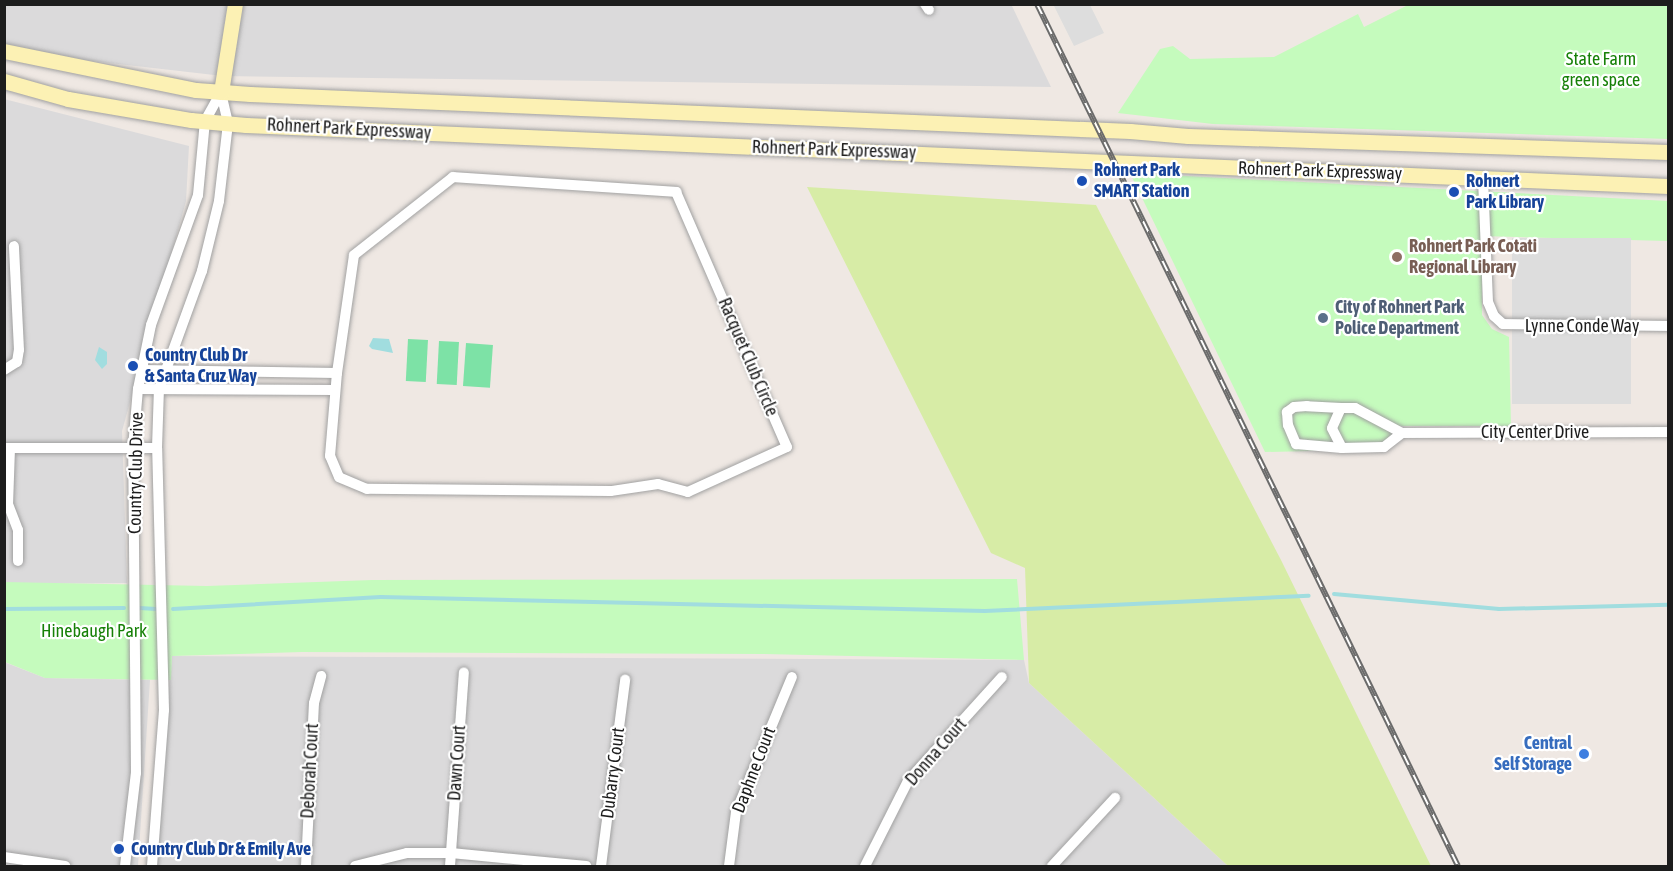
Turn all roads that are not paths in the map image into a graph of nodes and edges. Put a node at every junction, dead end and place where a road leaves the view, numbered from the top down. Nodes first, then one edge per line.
1 (235, 4) edge
2 (4, 51) edge
3 (4, 81) edge
4 (221, 92) junction
5 (205, 121) junction
6 (228, 123) junction
7 (1668, 152) edge
8 (1483, 178) junction
9 (1668, 186) edge
10 (14, 246) dead end
11 (1668, 327) edge
12 (4, 370) edge
13 (142, 370) junction
14 (164, 371) junction
15 (337, 373) junction
16 (138, 389) junction
17 (159, 389) junction
18 (335, 390) junction
19 (1341, 408) junction
20 (1668, 432) edge
21 (1401, 433) junction
22 (7, 448) edge
23 (133, 448) junction
24 (157, 448) junction
25 (1342, 448) junction
26 (18, 561) dead end
27 (464, 673) dead end
28 (321, 676) dead end
29 (792, 677) dead end
30 (1002, 677) dead end
31 (625, 680) dead end
32 (1115, 798) dead end
33 (451, 853) junction
34 (4, 857) edge
35 (65, 867) edge
36 (125, 867) edge
37 (152, 867) edge
38 (306, 867) edge
39 (355, 867) edge
40 (450, 867) edge
41 (586, 867) edge
42 (601, 867) edge
43 (729, 867) edge
44 (865, 867) edge
45 (1052, 867) edge

1 - 4 main road, Country Club Drive
2 - 4 main road, Rohnert Park Expressway
3 - 5 main road, Rohnert Park Expressway
4 - 5 street, Country Club Drive
4 - 6 street, Country Club Drive
4 - 7 main road, Rohnert Park Expressway
5 - 6 main road, Rohnert Park Expressway
5 - 13 street, Country Club Drive
6 - 8 main road, Rohnert Park Expressway
6 - 14 street, Country Club Drive
8 - 9 main road, Rohnert Park Expressway
8 - 11 street, Lynne Conde Way
10 - 12 street
13 - 14 street
13 - 16 street, Country Club Drive
14 - 15 street
14 - 17 street, Country Club Drive
15 - 18 street, Racquet Club Circle
15 - 18 street, Racquet Club Circle
16 - 17 street
16 - 23 street, Country Club Drive
17 - 18 street
17 - 24 street, Country Club Drive
19 - 21 street, City Center Drive
19 - 25 street
19 - 25 street, City Center Drive
20 - 21 street, City Center Drive
21 - 25 street, City Center Drive
22 - 23 street
22 - 26 street
23 - 24 street
23 - 36 street, Country Club Drive
24 - 37 street, Country Club Drive
27 - 33 street, Dawn Court
28 - 38 street, Deborah Court
29 - 43 street, Daphne Court
30 - 44 street, Donna Court
31 - 42 street, Dubarry Court
32 - 45 street
33 - 39 street
33 - 40 street, Dawn Court
33 - 41 street
34 - 35 street

